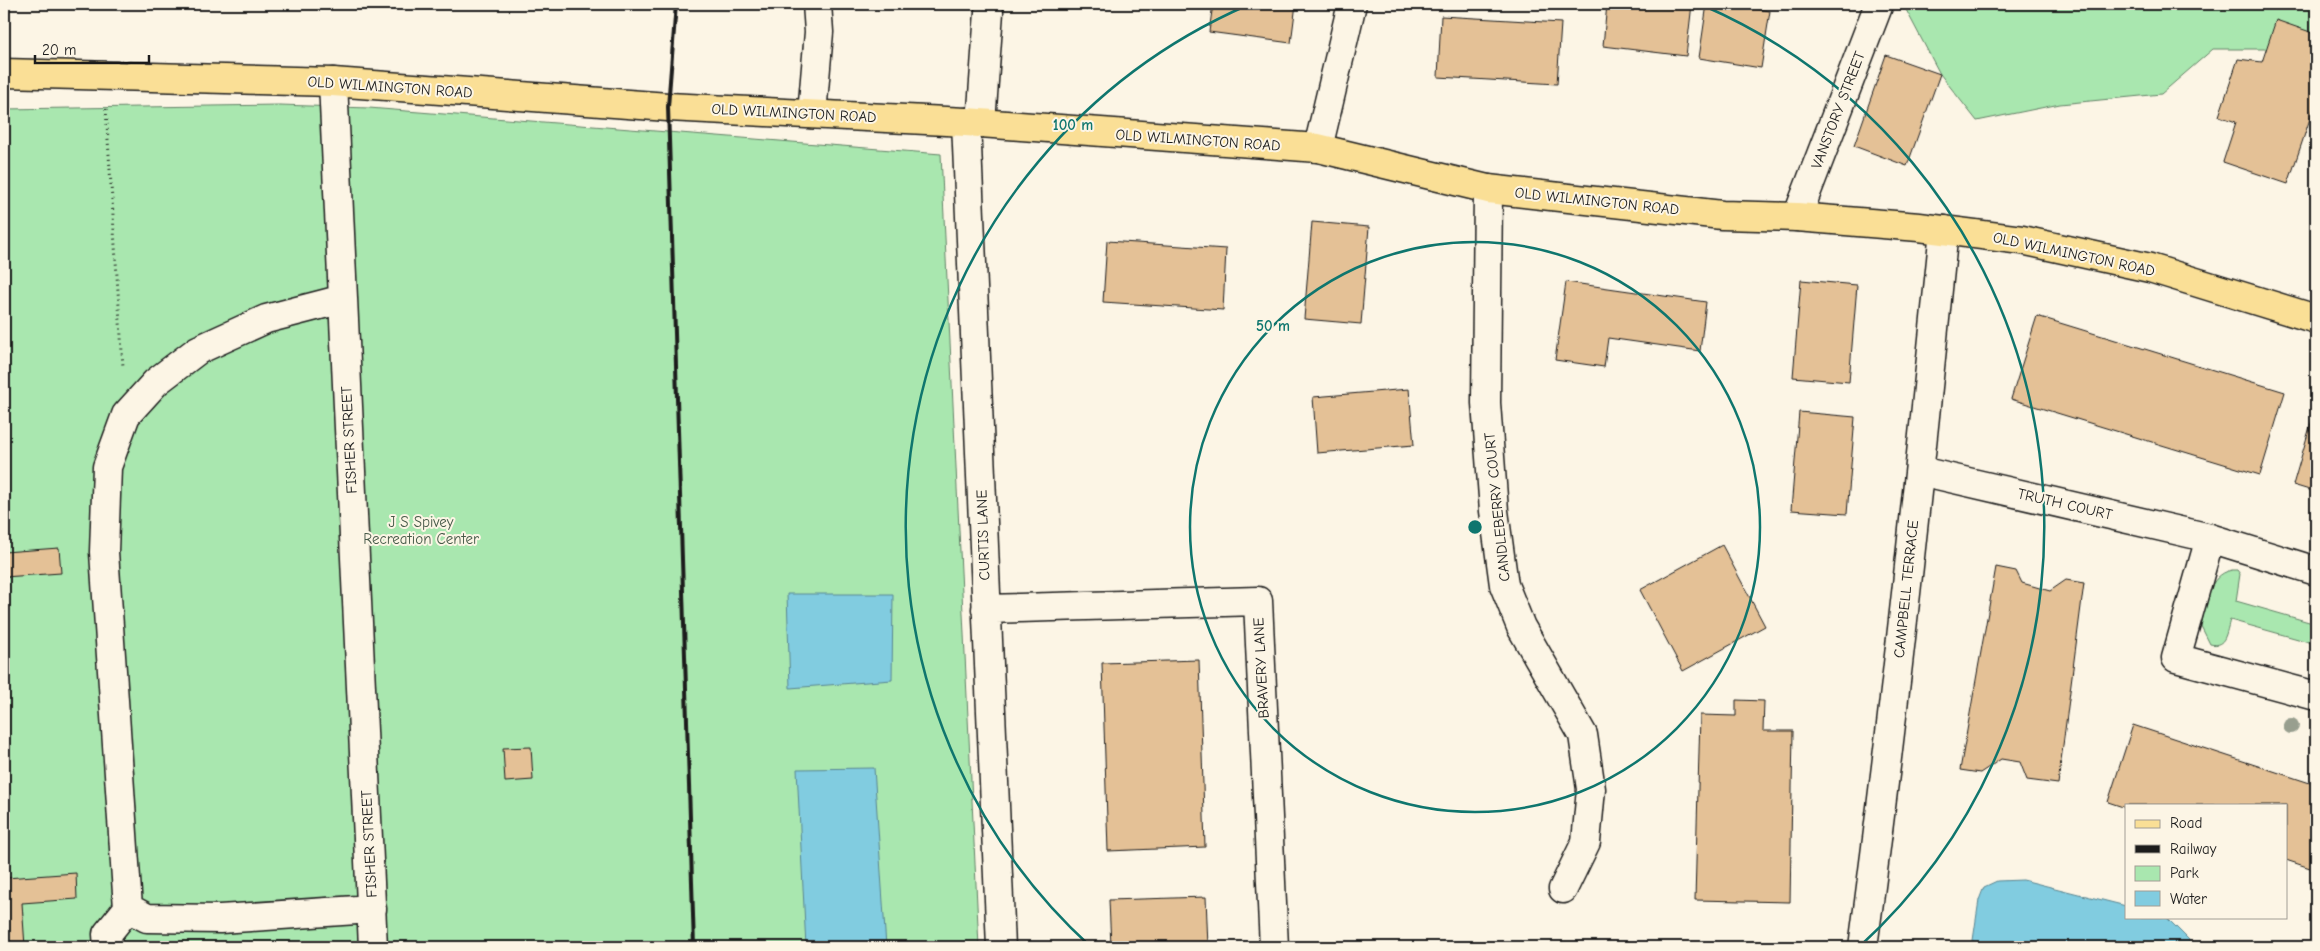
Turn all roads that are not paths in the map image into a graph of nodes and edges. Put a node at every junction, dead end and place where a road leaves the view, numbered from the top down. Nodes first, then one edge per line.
1 (817, 4) edge
2 (1352, 4) edge
3 (1879, 4) edge
4 (989, 12) dead end
5 (4, 73) edge
6 (333, 82) junction
7 (812, 114) junction
8 (973, 122) junction
9 (1318, 148) junction
10 (1488, 189) junction
11 (1797, 217) junction
12 (1944, 230) junction
13 (343, 299) junction
14 (2316, 319) edge
15 (1920, 471) junction
16 (2210, 538) junction
17 (2316, 571) edge
18 (986, 609) junction
19 (2316, 696) edge
20 (1563, 889) dead end
21 (128, 908) junction
22 (372, 909) junction
23 (108, 947) edge
24 (373, 947) edge
25 (1001, 947) edge
26 (1274, 947) edge
27 (1863, 947) edge

1 - 7 street
2 - 9 street
3 - 11 street, VANSTORY STREET
4 - 8 street, CURTIS LANE
5 - 6 main road, OLD WILMINGTON ROAD
6 - 7 main road, OLD WILMINGTON ROAD
6 - 13 street, FISHER STREET
7 - 8 main road, OLD WILMINGTON ROAD
8 - 9 main road, OLD WILMINGTON ROAD
8 - 18 street, CURTIS LANE
9 - 10 main road, OLD WILMINGTON ROAD
10 - 11 main road, OLD WILMINGTON ROAD
10 - 20 street, CANDLEBERRY COURT
11 - 12 main road, OLD WILMINGTON ROAD
12 - 14 main road, OLD WILMINGTON ROAD
12 - 15 street, CAMPBELL TERRACE
13 - 21 street
13 - 22 street, FISHER STREET
15 - 16 street, TRUTH COURT
15 - 27 street, CAMPBELL TERRACE
16 - 17 street, TRUTH COURT
16 - 19 street
18 - 25 street, CURTIS LANE
18 - 26 street, BRAVERY LANE
21 - 22 street
21 - 23 street
22 - 24 street, FISHER STREET

